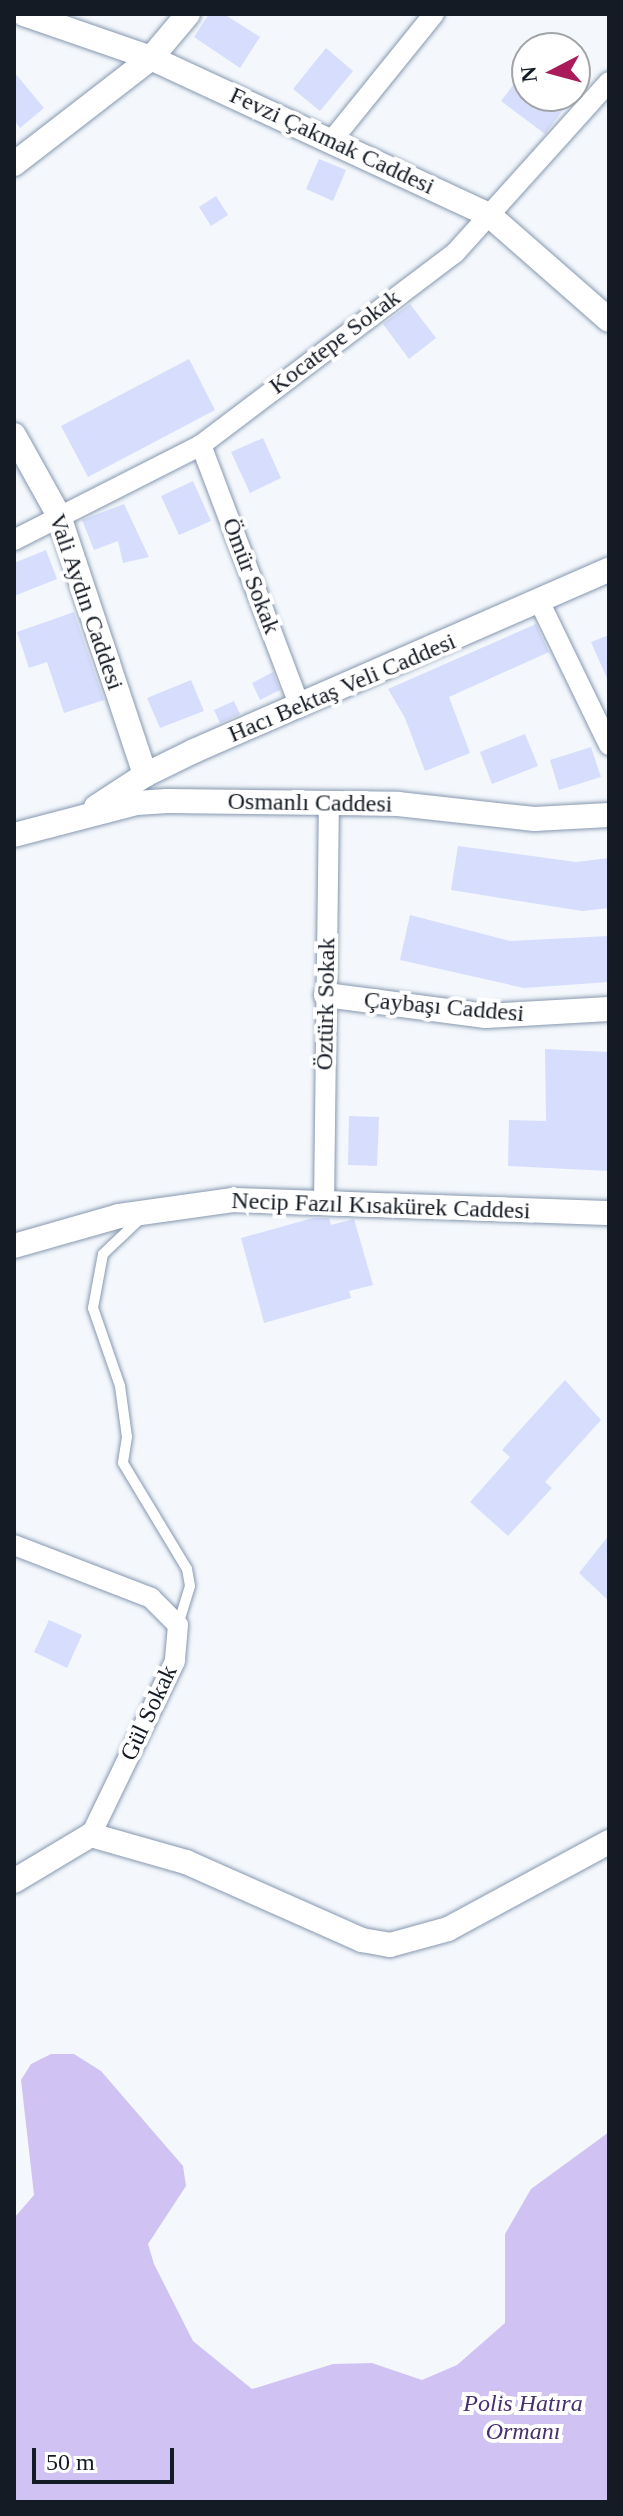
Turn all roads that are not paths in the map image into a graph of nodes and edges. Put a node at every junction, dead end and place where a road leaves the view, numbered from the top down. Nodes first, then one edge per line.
1 (24, 14) edge
2 (188, 14) edge
3 (434, 14) edge
4 (151, 58) junction
5 (609, 82) edge
6 (333, 139) junction
7 (14, 164) edge
8 (489, 215) junction
9 (609, 320) edge
10 (14, 435) edge
11 (201, 445) junction
12 (59, 516) junction
13 (14, 540) edge
14 (609, 570) edge
15 (540, 603) junction
16 (300, 707) junction
17 (609, 745) edge
18 (145, 775) junction
19 (329, 804) junction
20 (609, 815) edge
21 (81, 817) junction
22 (14, 835) edge
23 (326, 995) junction
24 (609, 1009) edge
25 (324, 1205) junction
26 (148, 1212) junction
27 (609, 1213) edge
28 (14, 1246) edge
29 (14, 1545) edge
30 (178, 1625) junction
31 (91, 1835) junction
32 (609, 1842) edge
33 (14, 1881) edge

1 - 4 street, Fevzi Çakmak Caddesi
2 - 4 street
3 - 6 street
4 - 6 street, Fevzi Çakmak Caddesi
4 - 7 street
5 - 8 street, Kocatepe Sokak
6 - 8 street, Fevzi Çakmak Caddesi
8 - 9 street, Fevzi Çakmak Caddesi
8 - 11 street, Kocatepe Sokak
10 - 12 street, Vali Aydın Caddesi
11 - 12 street, Kocatepe Sokak
11 - 16 street, Ömür Sokak
12 - 13 street, Kocatepe Sokak
12 - 18 street, Vali Aydın Caddesi
14 - 15 street, Hacı Bektaş Veli Caddesi
15 - 16 street, Hacı Bektaş Veli Caddesi
15 - 17 street
16 - 18 street, Hacı Bektaş Veli Caddesi
18 - 21 street, Hacı Bektaş Veli Caddesi
19 - 20 street, Osmanlı Caddesi
19 - 21 street, Osmanlı Caddesi
19 - 23 street, Öztürk Sokak
21 - 22 street, Osmanlı Caddesi
23 - 24 street, Çaybaşı Caddesi
23 - 25 street, Öztürk Sokak
25 - 26 street, Necip Fazıl Kısakürek Caddesi
25 - 27 street, Necip Fazıl Kısakürek Caddesi
26 - 28 street, Necip Fazıl Kısakürek Caddesi
26 - 30 lane
29 - 30 street
30 - 31 street, Gül Sokak
31 - 32 street
31 - 33 street

